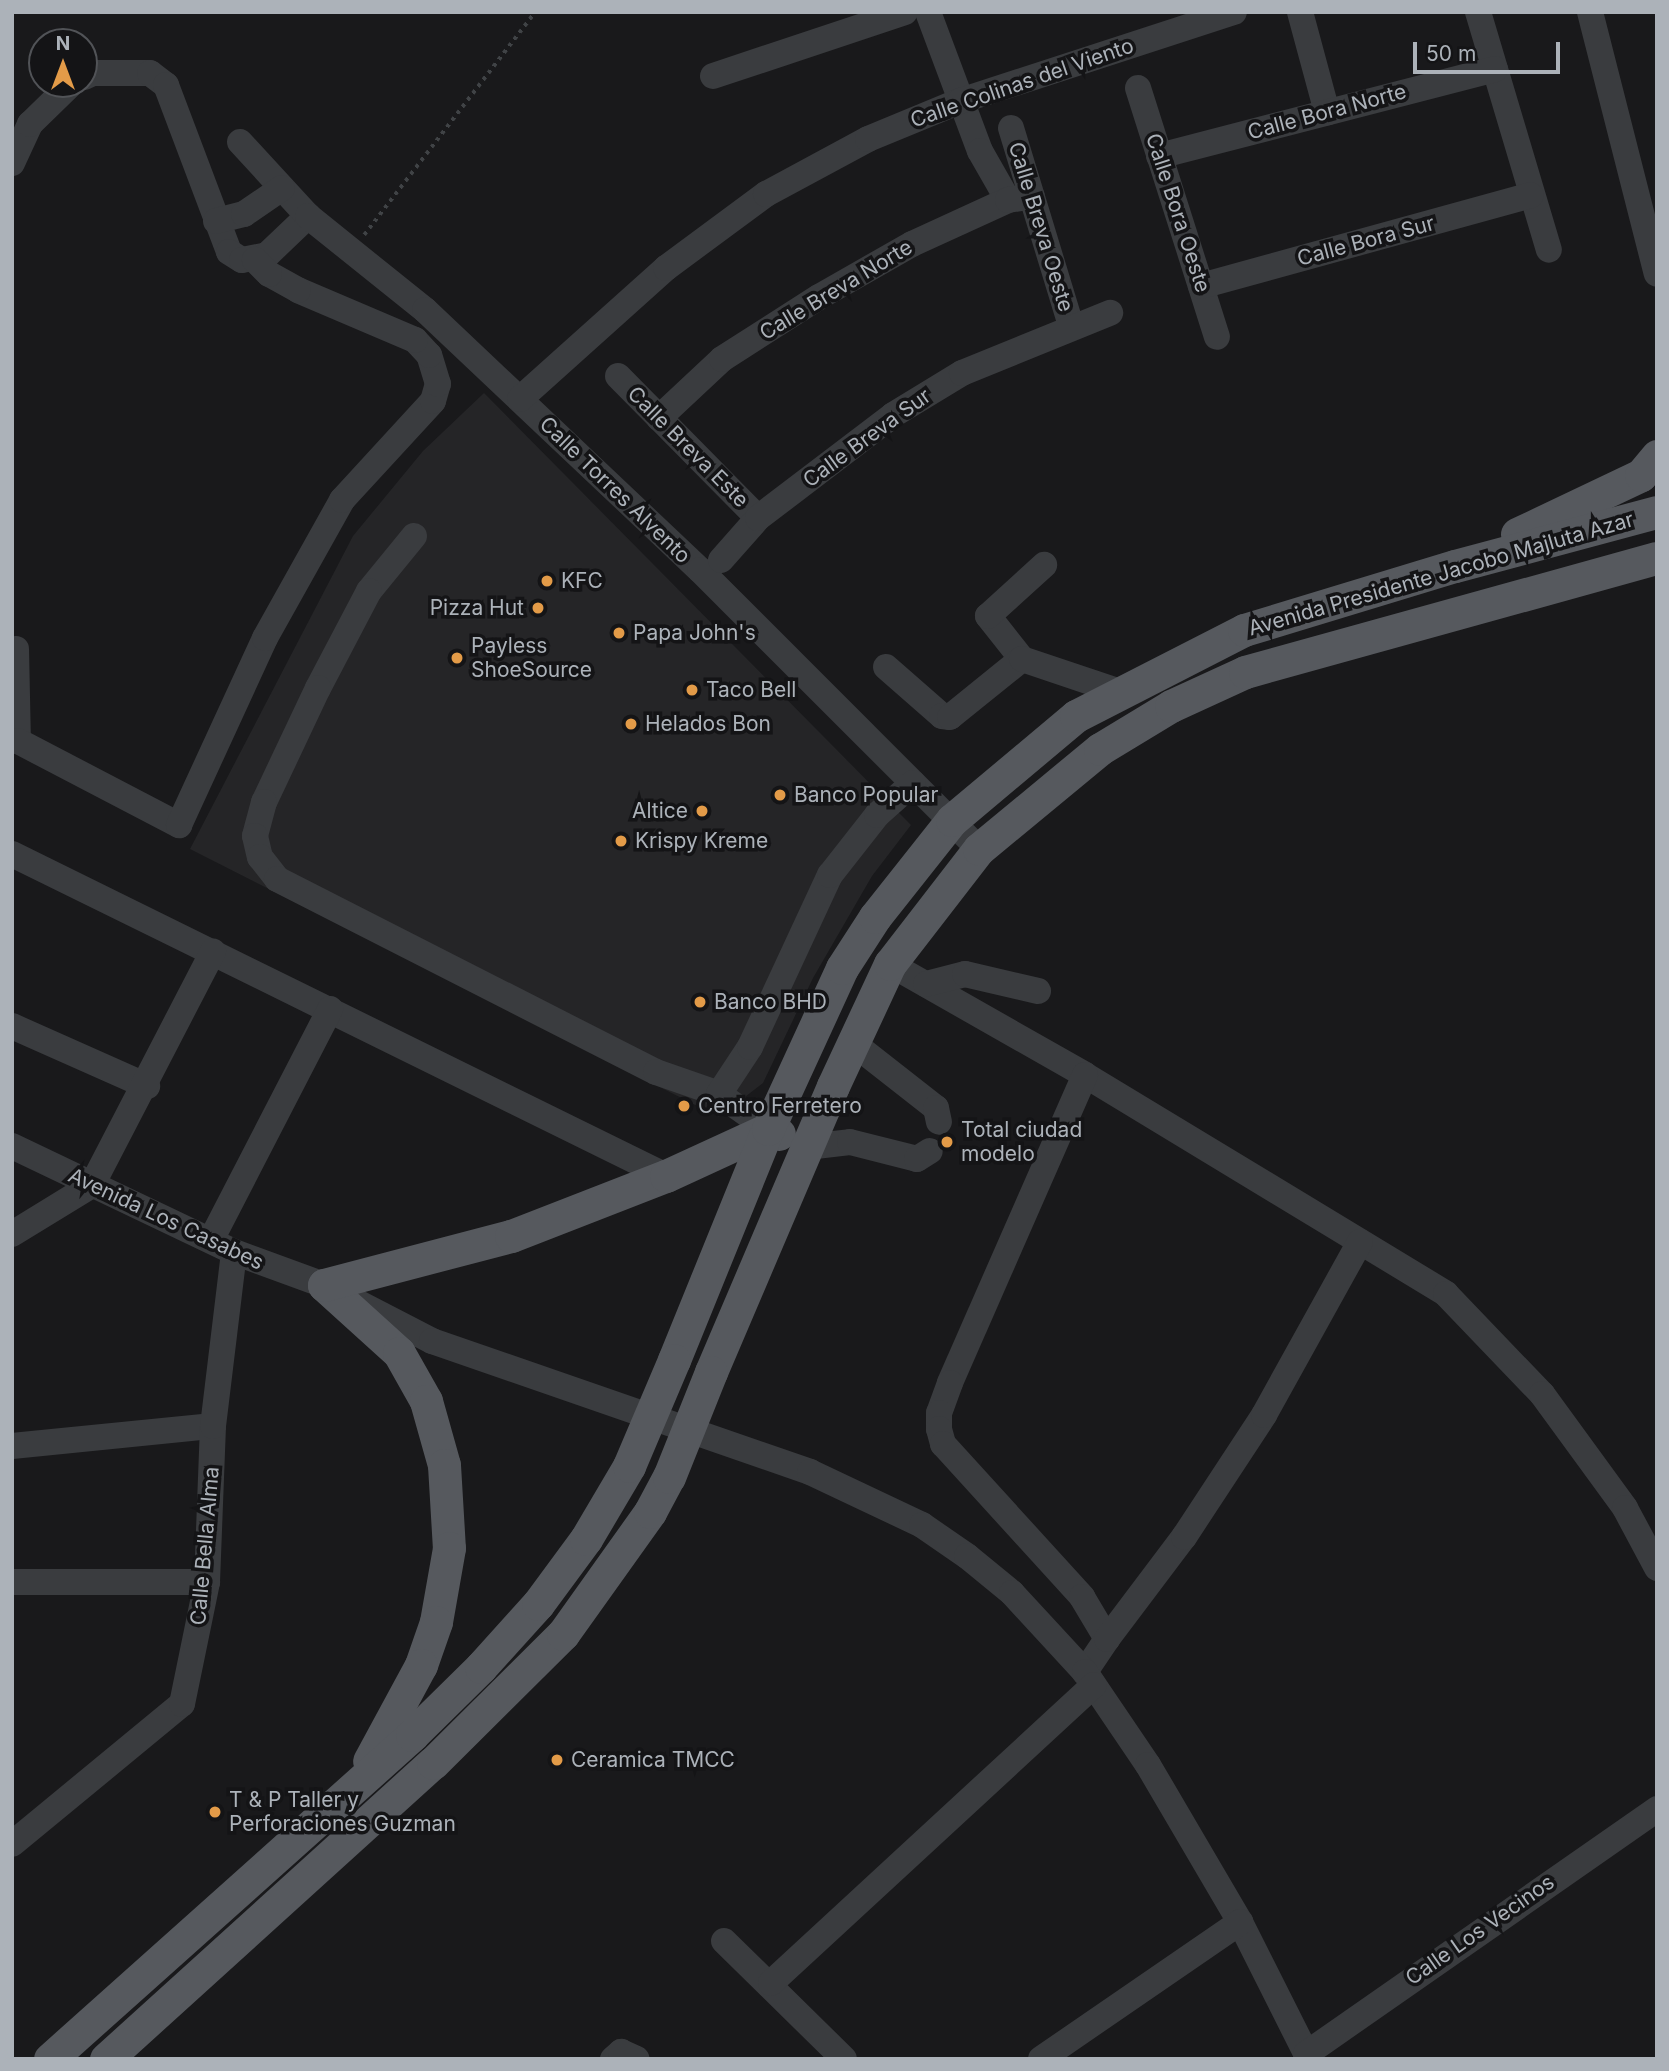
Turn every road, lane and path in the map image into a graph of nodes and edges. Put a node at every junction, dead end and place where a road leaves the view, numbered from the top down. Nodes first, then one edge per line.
1 (535, 12) edge
2 (905, 12) edge
3 (928, 12) edge
4 (1234, 12) edge
5 (1300, 12) edge
6 (1478, 12) edge
7 (1590, 12) edge
8 (1494, 69) junction
9 (98, 74) edge
10 (713, 76) dead end
11 (1138, 88) dead end
12 (57, 98) edge
13 (960, 101) junction
14 (1327, 113) junction
15 (1011, 128) dead end
16 (240, 142) dead end
17 (1159, 156) junction
18 (12, 163) edge
19 (282, 188) junction
20 (1531, 195) junction
21 (1020, 198) junction
22 (308, 216) junction
23 (216, 221) junction
24 (352, 250) junction
25 (1549, 250) dead end
26 (255, 260) junction
27 (1657, 274) edge
28 (1201, 286) junction
29 (1110, 313) dead end
30 (1071, 326) junction
31 (1217, 337) dead end
32 (618, 376) dead end
33 (520, 400) junction
34 (659, 418) junction
35 (1657, 456) edge
36 (1657, 512) edge
37 (758, 519) junction
38 (414, 536) dead end
39 (1657, 558) edge
40 (721, 560) dead end
41 (1044, 565) dead end
42 (1455, 566) junction
43 (22, 649) edge
44 (1022, 659) junction
45 (886, 667) dead end
46 (1117, 691) junction
47 (913, 783) junction
48 (952, 820) junction
49 (979, 849) junction
50 (12, 854) edge
51 (213, 952) junction
52 (890, 964) junction
53 (926, 984) junction
54 (1038, 990) dead end
55 (330, 1009) junction
56 (12, 1026) edge
57 (853, 1043) junction
58 (1085, 1075) junction
59 (147, 1086) junction
60 (719, 1094) junction
61 (939, 1122) dead end
62 (768, 1129) junction
63 (12, 1146) edge
64 (807, 1147) junction
65 (930, 1151) dead end
66 (666, 1176) junction
67 (92, 1185) junction
68 (12, 1234) edge
69 (1360, 1242) junction
70 (222, 1246) junction
71 (324, 1285) junction
72 (214, 1426) junction
73 (12, 1446) edge
74 (1657, 1568) edge
75 (206, 1581) junction
76 (12, 1582) edge
77 (1107, 1639) junction
78 (1090, 1679) junction
79 (356, 1784) junction
80 (1657, 1809) edge
81 (12, 1844) edge
82 (1240, 1923) junction
83 (723, 1941) dead end
84 (771, 1983) junction
85 (1308, 2056) edge
86 (50, 2059) edge
87 (106, 2059) edge
88 (613, 2059) edge
89 (637, 2059) edge
90 (844, 2059) edge
91 (1041, 2059) edge

1 - 24 path
2 - 10 street
3 - 13 street
4 - 13 street, Calle Colinas del Viento
5 - 14 street
6 - 8 street
7 - 27 street
8 - 14 street, Calle Bora Norte
8 - 20 street
9 - 23 street
11 - 17 street, Calle Bora Oeste
12 - 18 street
13 - 21 street
13 - 33 street, Calle Colinas del Viento
14 - 17 street, Calle Bora Norte
15 - 21 street, Calle Breva Oeste
16 - 19 street, Calle Torres Alvento
17 - 28 street, Calle Bora Oeste
19 - 22 street, Calle Torres Alvento
19 - 23 street
20 - 25 street
20 - 28 street, Calle Bora Sur
21 - 30 street, Calle Breva Oeste
21 - 34 street, Calle Breva Norte
22 - 24 street, Calle Torres Alvento
22 - 26 street
23 - 26 street
24 - 33 street, Calle Torres Alvento
26 - 43 street
28 - 31 street, Calle Bora Oeste
29 - 30 street, Calle Breva Sur
30 - 37 street, Calle Breva Sur
32 - 34 street, Calle Breva Este
33 - 47 street, Calle Torres Alvento
34 - 37 street, Calle Breva Este
35 - 42 main road
36 - 42 main road, Avenida Presidente Jacobo Majluta Azar
37 - 40 street, Calle Breva Sur
38 - 60 street
39 - 49 main road, Avenida Presidente Jacobo Majluta Azar
41 - 44 street
42 - 46 main road, Avenida Presidente Jacobo Majluta Azar
44 - 45 street
44 - 46 street
46 - 48 main road, Avenida Presidente Jacobo Majluta Azar
47 - 48 street, Calle Torres Alvento
47 - 60 street
48 - 49 street, Calle Torres Alvento
48 - 62 main road, Avenida Presidente Jacobo Majluta Azar
49 - 52 main road, Avenida Presidente Jacobo Majluta Azar
50 - 51 street
51 - 55 street
51 - 59 street
52 - 53 street
52 - 57 main road, Avenida Presidente Jacobo Majluta Azar
53 - 54 street
53 - 58 street
55 - 66 street
55 - 70 street
56 - 59 street
57 - 61 street
57 - 64 main road, Avenida Presidente Jacobo Majluta Azar
58 - 69 street
58 - 77 street
59 - 67 street
60 - 62 street
62 - 64 main road
62 - 66 main road
62 - 79 main road, Avenida Presidente Jacobo Majluta Azar, bridge
63 - 67 street, Avenida Los Casabes
64 - 65 street
64 - 87 main road, Avenida Presidente Jacobo Majluta Azar, bridge
66 - 71 main road
67 - 68 street
67 - 70 street, Avenida Los Casabes
69 - 74 street
69 - 77 street
70 - 71 street, Avenida Los Casabes
70 - 72 street, Calle Bella Alma
71 - 78 street, Avenida Los Casabes
71 - 79 main road
72 - 73 street
72 - 75 street, Calle Bella Alma
75 - 76 street
75 - 81 street, Calle Bella Alma
77 - 78 street
78 - 82 street, Avenida Los Casabes
78 - 84 street
79 - 86 main road, Avenida Presidente Jacobo Majluta Azar
80 - 85 street, Calle Los Vecinos
82 - 85 street, Avenida Los Casabes
82 - 91 street
83 - 84 street
84 - 90 street
88 - 89 street

